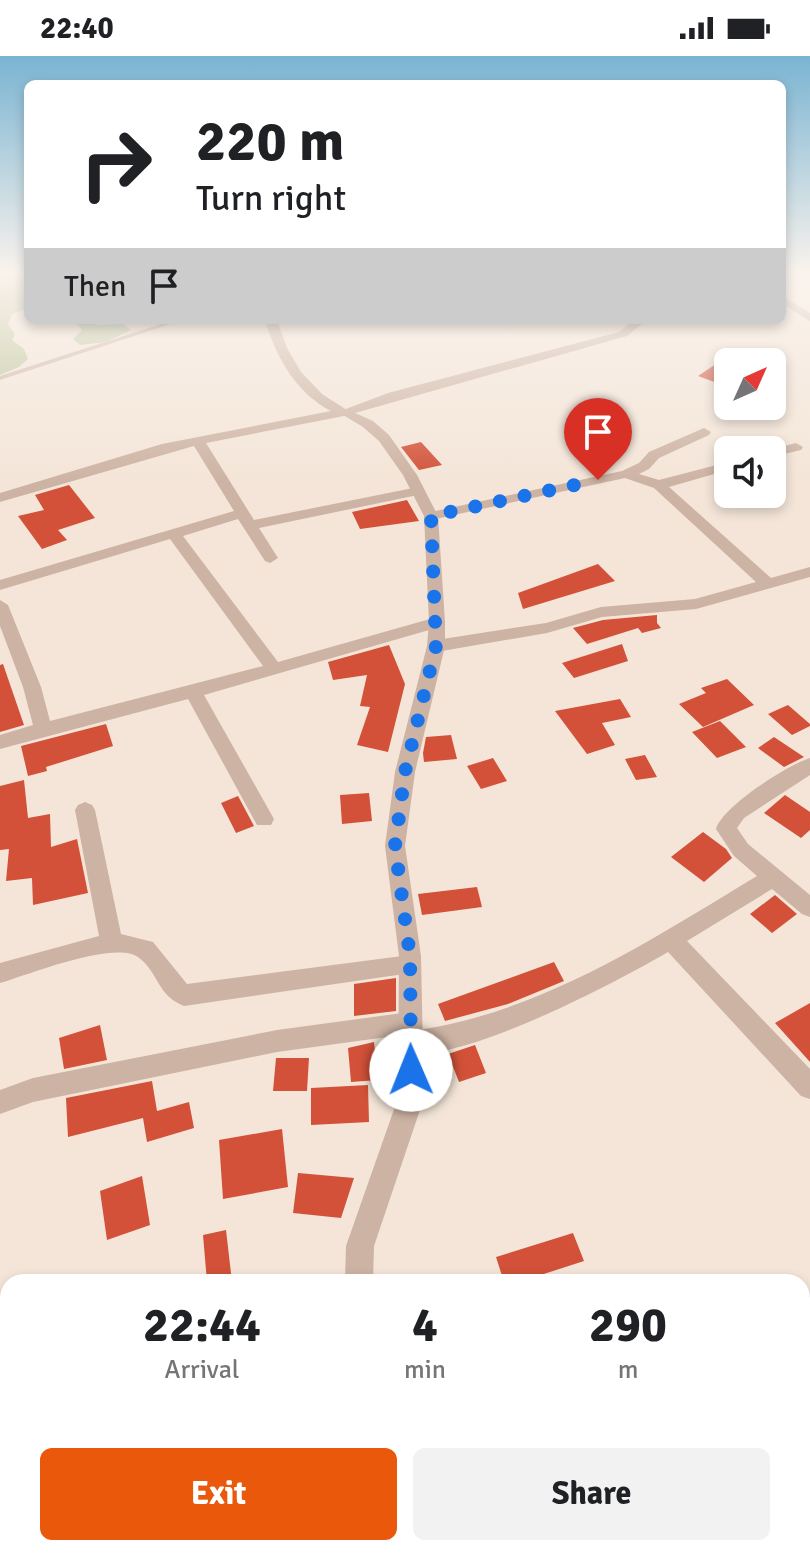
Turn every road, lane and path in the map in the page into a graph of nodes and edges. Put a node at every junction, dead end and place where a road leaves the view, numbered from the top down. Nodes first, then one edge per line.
1 (112, 342) edge
2 (277, 342) edge
3 (595, 342) edge
4 (0, 378) edge
5 (344, 412) junction
6 (704, 432) dead end
7 (197, 440) junction
8 (796, 447) dead end
9 (786, 450) edge
10 (714, 470) edge
11 (626, 474) junction
12 (659, 485) junction
13 (418, 491) junction
14 (0, 498) edge
15 (431, 516) junction
16 (246, 519) junction
17 (174, 534) junction
18 (270, 558) dead end
19 (810, 572) edge
20 (768, 584) junction
21 (0, 585) edge
22 (0, 605) edge
23 (437, 622) junction
24 (436, 646) junction
25 (274, 669) junction
26 (193, 692) junction
27 (43, 729) junction
28 (0, 742) edge
29 (810, 765) edge
30 (85, 810) dead end
31 (264, 819) dead end
32 (774, 877) junction
33 (810, 908) edge
34 (671, 939) junction
35 (112, 943) junction
36 (410, 965) junction
37 (0, 973) edge
38 (410, 1033) junction
39 (810, 1087) edge
40 (0, 1102) edge
41 (359, 1274) edge

1 - 4 lane
2 - 5 street
3 - 5 street
5 - 7 street
5 - 13 street
6 - 11 street
7 - 14 street
7 - 16 street
8 - 9 street
10 - 12 street
11 - 12 street
11 - 15 street
12 - 20 street
13 - 15 street
13 - 16 street
15 - 23 street
16 - 17 street
16 - 18 street
17 - 21 street
17 - 25 street
19 - 20 street
20 - 24 street
22 - 27 street
23 - 24 street
23 - 25 street
24 - 36 street
25 - 26 street
26 - 27 street
26 - 31 street
27 - 28 street
29 - 32 street
30 - 35 street
32 - 33 street
32 - 34 street
34 - 38 street
34 - 39 street
35 - 36 street
35 - 37 street
36 - 38 street
38 - 40 street
38 - 41 street

